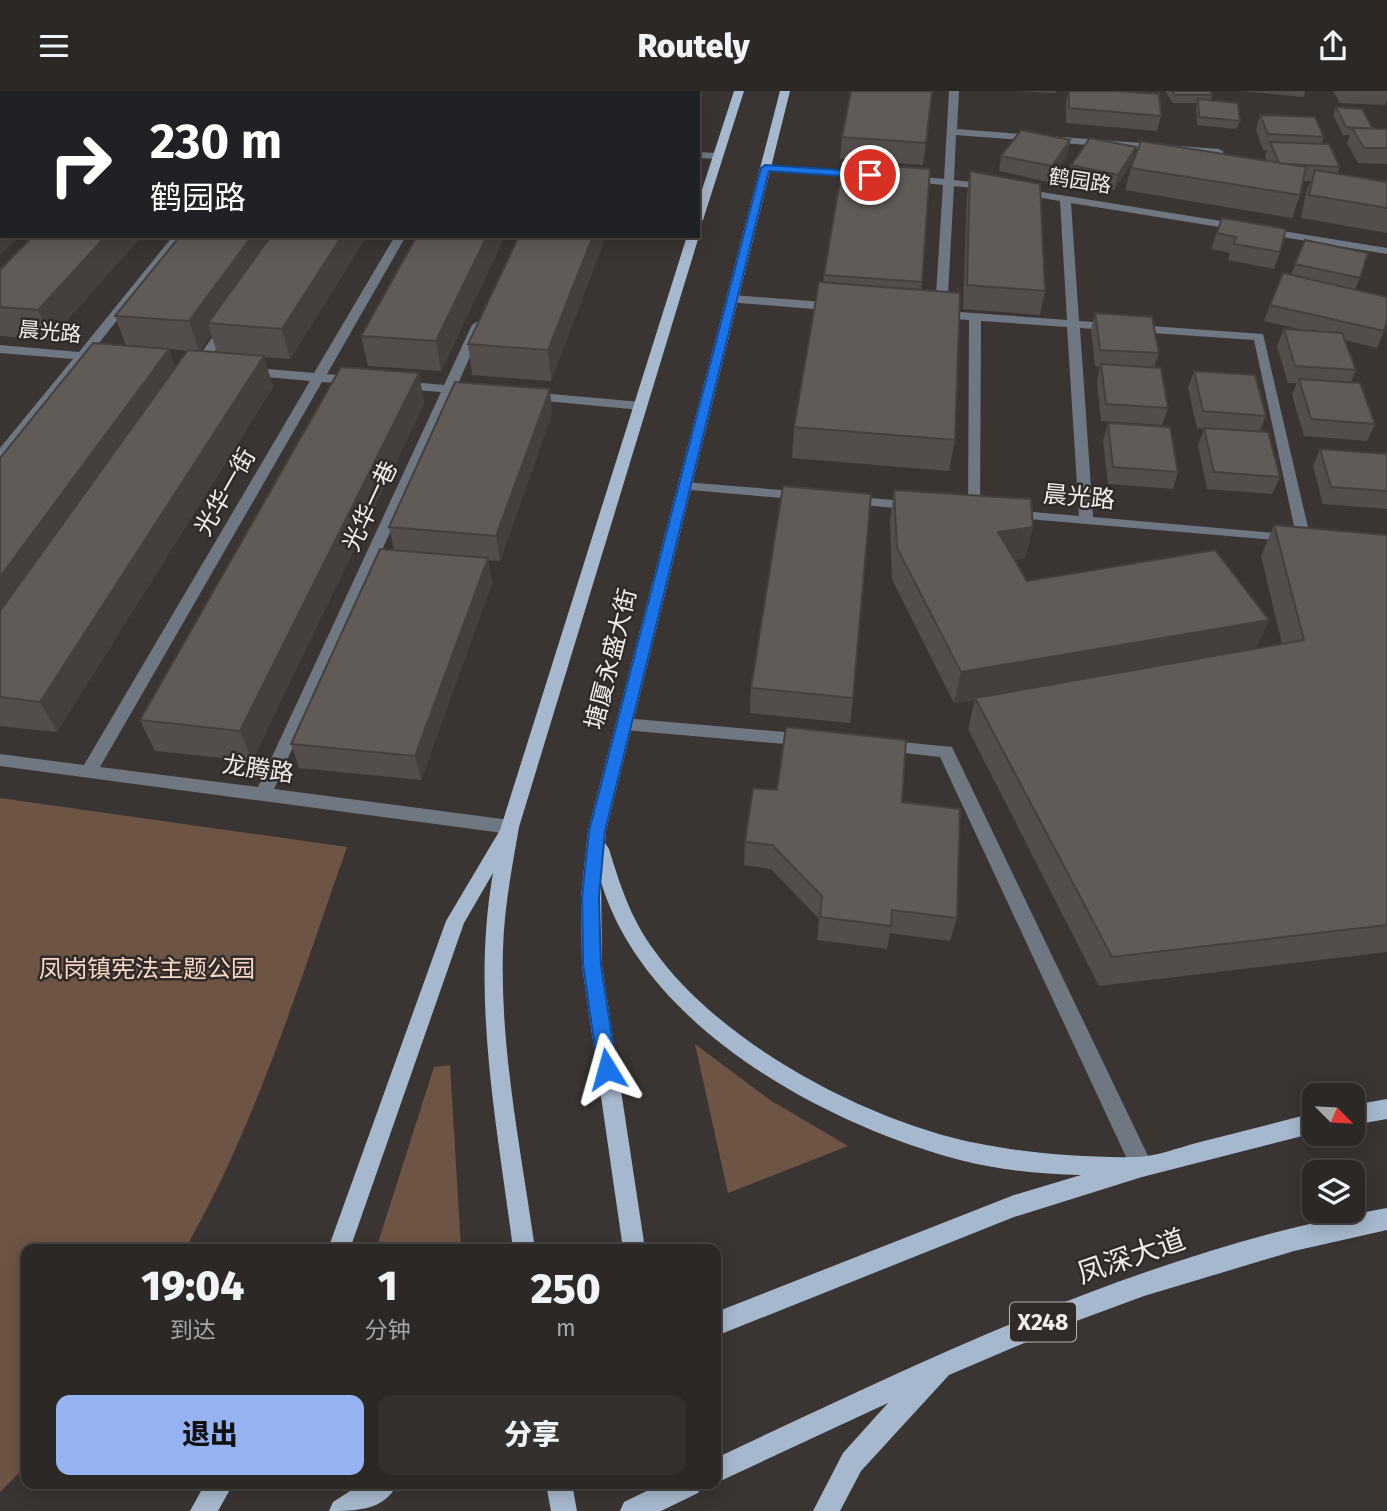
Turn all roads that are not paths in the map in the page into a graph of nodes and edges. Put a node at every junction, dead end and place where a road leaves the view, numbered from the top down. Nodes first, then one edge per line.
1 (739, 91) edge
2 (785, 91) edge
3 (954, 91) edge
4 (952, 132) junction
5 (1219, 152) edge
6 (700, 155) edge
7 (718, 156) junction
8 (765, 168) junction
9 (870, 175) edge
10 (896, 177) edge
11 (948, 181) junction
12 (1066, 198) junction
13 (700, 214) edge
14 (176, 238) edge
15 (400, 238) edge
16 (692, 238) edge
17 (1387, 251) edge
18 (732, 299) junction
19 (486, 307) edge
20 (846, 307) edge
21 (236, 312) edge
22 (975, 317) junction
23 (1073, 324) junction
24 (0, 349) edge
25 (82, 356) junction
26 (120, 359) edge
27 (196, 369) edge
28 (238, 370) edge
29 (318, 377) junction
30 (449, 389) junction
31 (489, 393) edge
32 (516, 395) edge
33 (641, 406) junction
34 (0, 457) edge
35 (684, 486) junction
36 (932, 507) edge
37 (1086, 520) junction
38 (624, 724) junction
39 (826, 741) edge
40 (866, 745) edge
41 (0, 760) edge
42 (88, 772) junction
43 (263, 795) junction
44 (510, 827) junction
45 (597, 831) junction
46 (1387, 1109) edge
47 (1365, 1113) edge
48 (1302, 1126) edge
49 (1142, 1167) junction
50 (1387, 1219) edge
51 (342, 1244) edge
52 (523, 1244) edge
53 (633, 1244) edge
54 (721, 1322) edge
55 (950, 1360) junction
56 (721, 1469) edge
57 (217, 1489) edge
58 (376, 1489) edge
59 (560, 1489) edge
60 (674, 1493) edge
61 (203, 1511) edge
62 (342, 1511) edge
63 (564, 1511) edge
64 (633, 1511) edge
65 (826, 1511) edge

1 - 7 main road
2 - 8 main road, 塘厦永盛大街
3 - 4 street
4 - 5 street
4 - 11 street
6 - 7 street
7 - 13 main road
8 - 9 street
8 - 18 main road, 塘厦永盛大街
10 - 11 street, 鹤园路
11 - 12 street, 鹤园路
11 - 22 street
12 - 17 street, 鹤园路
12 - 23 street
14 - 25 street
15 - 29 street, 光华一街
16 - 33 main road, 塘厦永盛大街
18 - 20 street
18 - 35 main road, 塘厦永盛大街
19 - 30 street, 光华一巷
21 - 27 street
22 - 23 street
22 - 37 street, 晨光路
23 - 37 street
23 - 37 street, 晨光路
24 - 25 street, 晨光路
25 - 26 street, 晨光路
25 - 34 street
28 - 29 street
29 - 30 street
29 - 42 street, 光华一街
30 - 31 street
30 - 43 street, 光华一巷
32 - 33 street
33 - 44 main road, 塘厦永盛大街
35 - 36 street
35 - 38 main road, 塘厦永盛大街
38 - 39 street
38 - 45 main road, 塘厦永盛大街
40 - 49 street
41 - 42 street, 龙腾路
42 - 43 street, 龙腾路
43 - 44 street, 龙腾路
44 - 51 main road
44 - 52 main road, 塘厦永盛大街
45 - 49 main road
45 - 53 main road, 塘厦永盛大街
46 - 47 main road
48 - 49 main road
49 - 54 main road
50 - 55 main road, 凤深大道 / X248
55 - 56 main road, 凤深大道 / X248
55 - 65 main road
57 - 61 main road
58 - 62 main road
59 - 63 main road
60 - 64 main road

